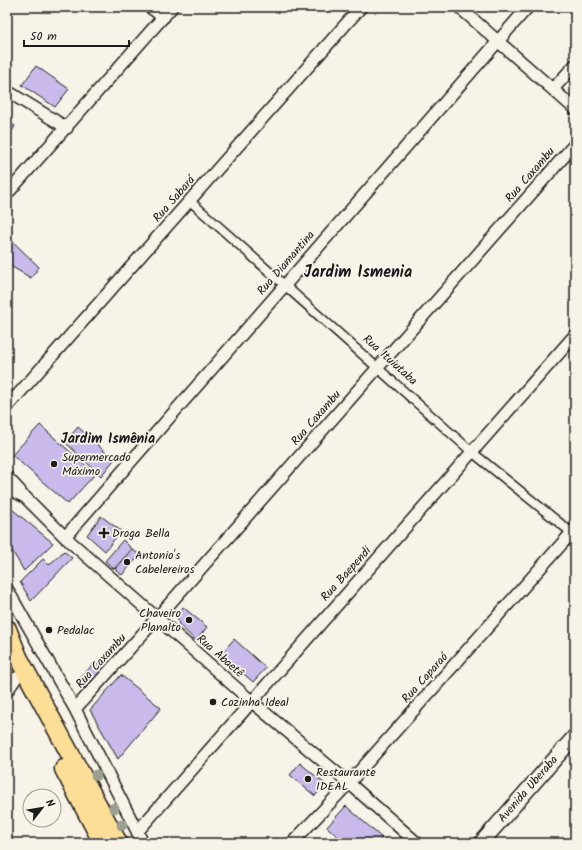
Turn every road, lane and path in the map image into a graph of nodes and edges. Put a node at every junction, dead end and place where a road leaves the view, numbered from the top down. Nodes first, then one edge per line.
1 (149, 7) edge
2 (172, 7) edge
3 (361, 7) edge
4 (459, 7) edge
5 (528, 7) edge
6 (164, 17) junction
7 (498, 41) junction
8 (575, 65) edge
9 (553, 89) junction
10 (7, 91) edge
11 (575, 109) edge
12 (67, 128) junction
13 (575, 144) edge
14 (7, 194) edge
15 (190, 200) junction
16 (284, 285) junction
17 (575, 335) edge
18 (379, 367) junction
19 (7, 407) edge
20 (472, 452) junction
21 (7, 477) edge
22 (7, 488) edge
23 (25, 497) junction
24 (574, 532) edge
25 (65, 537) junction
26 (7, 589) edge
27 (157, 618) junction
28 (7, 629) edge
29 (7, 662) edge
30 (11, 685) edge
31 (251, 701) junction
32 (75, 709) junction
33 (575, 736) edge
34 (349, 783) junction
35 (137, 832) junction
36 (103, 843) edge
37 (118, 843) edge
38 (143, 843) edge
39 (292, 843) edge
40 (417, 843) edge
41 (481, 843) edge

1 - 6 street
2 - 6 street
3 - 15 street, Rua Sabará
4 - 7 street
5 - 7 street, Rua Diamantina
6 - 12 street
7 - 9 street
7 - 16 street, Rua Diamantina
8 - 9 street
9 - 11 street
10 - 12 street
12 - 14 street
13 - 18 street, Rua Caxambu
15 - 16 street, Rua Ituiutaba
15 - 19 street, Rua Sabará
16 - 18 street, Rua Ituiutaba
16 - 25 street, Rua Diamantina
17 - 20 street, Rua Baependi
18 - 20 street, Rua Ituiutaba
18 - 27 street, Rua Caxambu
20 - 24 street, Rua Ituiutaba
20 - 31 street, Rua Baependi
21 - 23 street
22 - 23 street, Rua Abaetê
23 - 25 street, Rua Abaetê
24 - 34 street, Rua Caparaó
25 - 27 street, Rua Abaetê
26 - 32 street
27 - 31 street, Rua Abaetê
27 - 32 street, Rua Caxambu
28 - 37 main road
29 - 30 main road
30 - 36 main road
31 - 34 street, Rua Abaetê
31 - 35 street, Rua Baependi
32 - 35 street
33 - 41 street, Avenida Uberaba
34 - 39 street, Rua Caparaó
34 - 40 street, Rua Abaetê
35 - 38 street

